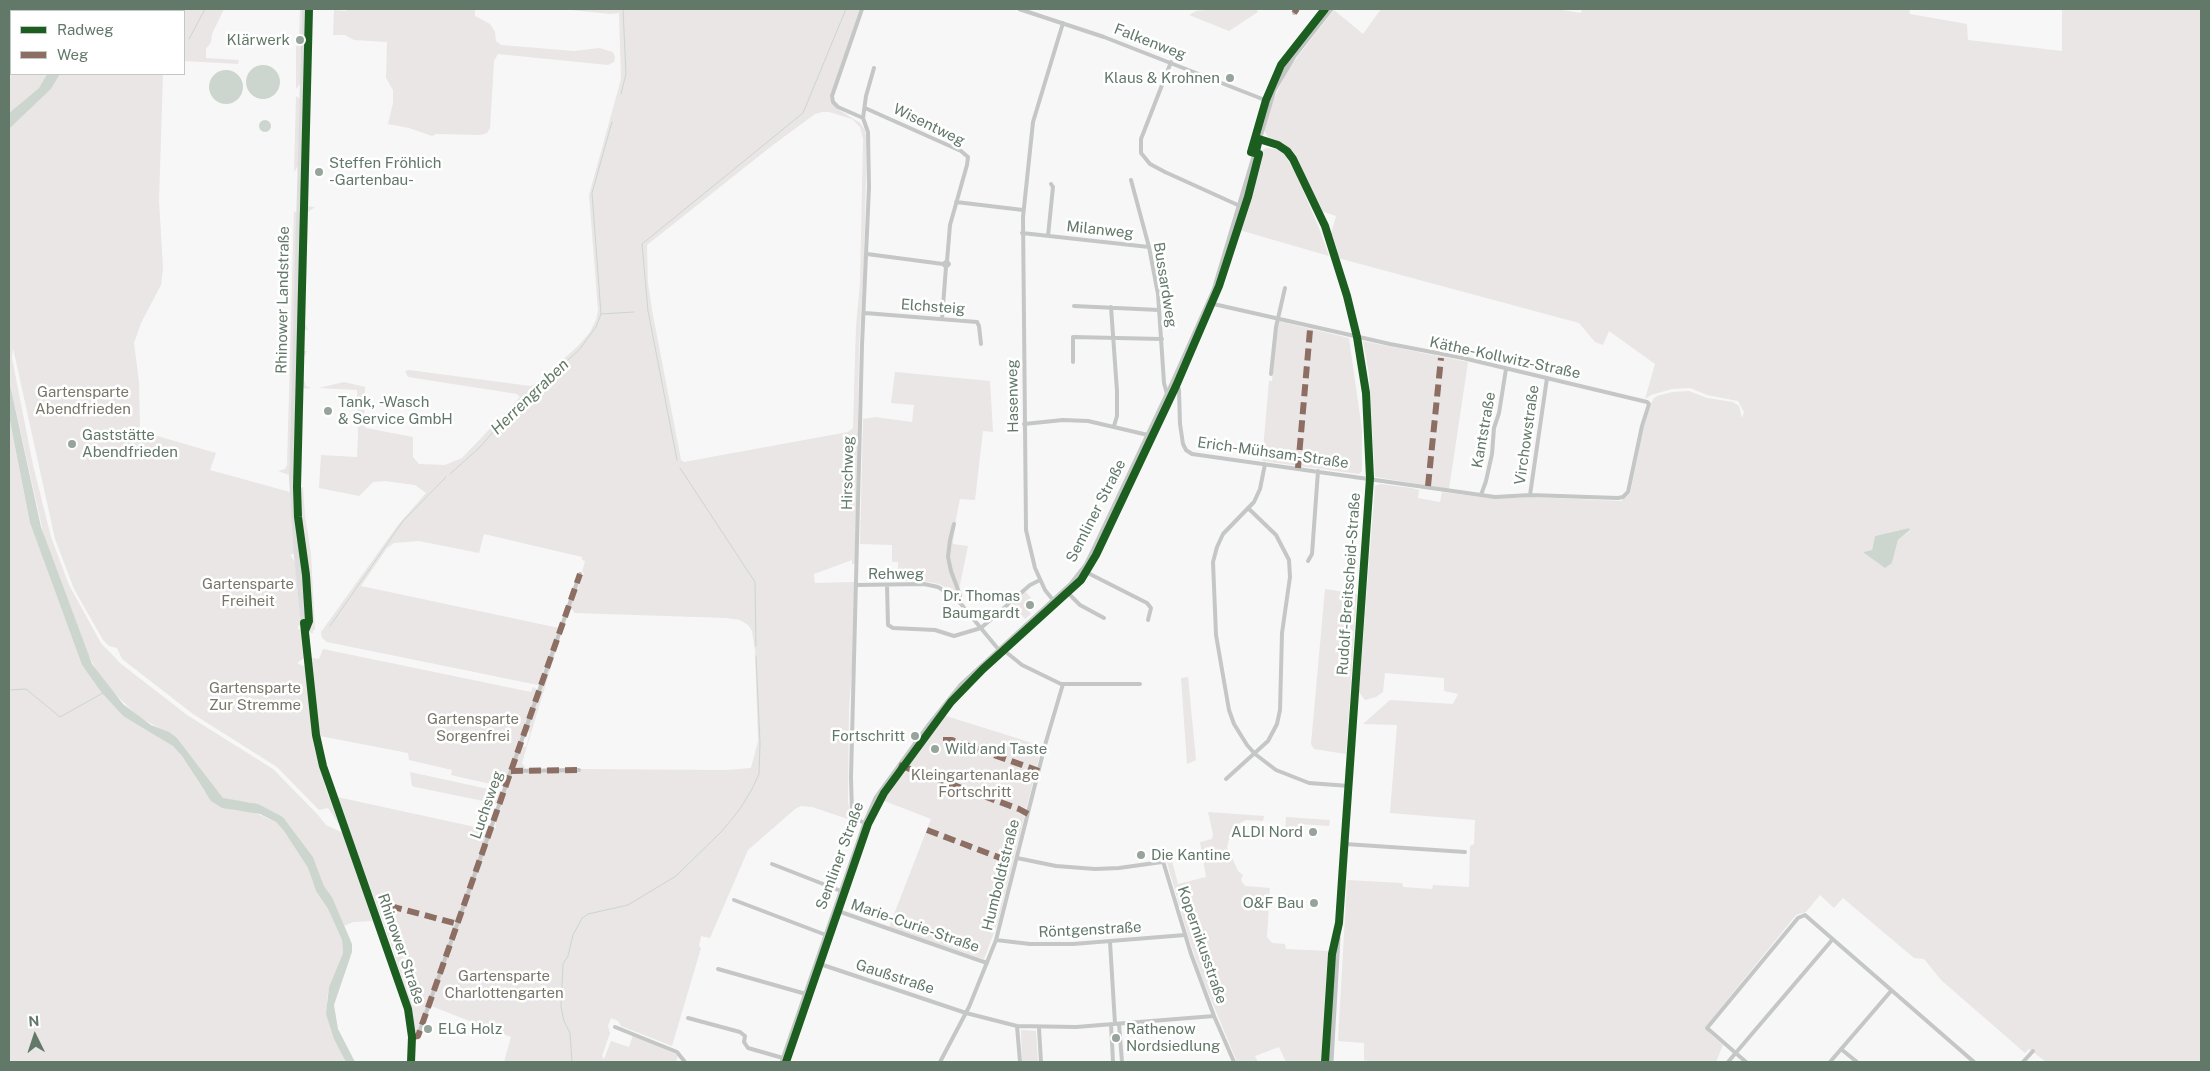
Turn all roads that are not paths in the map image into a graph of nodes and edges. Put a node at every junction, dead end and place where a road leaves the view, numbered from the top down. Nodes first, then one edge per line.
1 (305, 9) edge
2 (862, 9) edge
3 (1019, 9) edge
4 (1297, 9) edge
5 (1331, 9) edge
6 (1294, 13) dead end
7 (1063, 23) junction
8 (1171, 62) junction
9 (874, 68) dead end
10 (1270, 102) junction
11 (865, 108) junction
12 (862, 118) junction
13 (1259, 139) junction
14 (1131, 180) dead end
15 (1051, 184) dead end
16 (956, 202) junction
17 (1240, 206) junction
18 (1023, 210) junction
19 (1022, 234) junction
20 (1048, 236) junction
21 (1149, 247) junction
22 (867, 254) junction
23 (945, 264) junction
24 (1285, 288) dead end
25 (1209, 303) junction
26 (1074, 306) dead end
27 (1111, 307) junction
28 (1159, 310) junction
29 (865, 313) junction
30 (942, 319) junction
31 (1277, 319) junction
32 (1113, 337) junction
33 (1356, 337) junction
34 (1162, 339) junction
35 (982, 344) dead end
36 (1073, 362) dead end
37 (1506, 369) junction
38 (1271, 374) dead end
39 (1547, 378) junction
40 (1172, 384) junction
41 (1168, 394) junction
42 (1024, 424) junction
43 (1114, 426) junction
44 (1148, 435) junction
45 (1265, 464) junction
46 (1318, 471) junction
47 (1370, 478) junction
48 (1628, 492) joint
49 (1481, 495) junction
50 (1530, 495) junction
51 (1248, 508) junction
52 (954, 524) dead end
53 (1308, 561) dead end
54 (1082, 570) junction
55 (580, 574) dead end
56 (1040, 580) junction
57 (887, 584) junction
58 (856, 585) junction
59 (1065, 590) junction
60 (1053, 600) junction
61 (960, 603) junction
62 (1104, 618) dead end
63 (1148, 620) dead end
64 (980, 628) junction
65 (1000, 649) junction
66 (1063, 684) junction
67 (1140, 684) dead end
68 (1255, 754) junction
69 (579, 770) dead end
70 (511, 771) junction
71 (1226, 779) dead end
72 (1349, 786) junction
73 (865, 823) junction
74 (1345, 844) junction
75 (352, 847) joint
76 (1465, 852) dead end
77 (1017, 858) junction
78 (772, 864) dead end
79 (841, 891) junction
80 (734, 900) dead end
81 (835, 910) junction
82 (1338, 930) junction
83 (826, 935) junction
84 (1185, 935) junction
85 (996, 940) junction
86 (1832, 940) junction
87 (1110, 942) junction
88 (816, 963) junction
89 (987, 963) junction
90 (718, 969) dead end
91 (1891, 991) junction
92 (806, 994) junction
93 (966, 1013) junction
94 (1214, 1016) junction
95 (688, 1018) dead end
96 (1115, 1024) junction
97 (1018, 1026) junction
98 (615, 1027) dead end
99 (1039, 1028) junction
100 (412, 1037) junction
101 (1842, 1048) junction
102 (2033, 1051) dead end
103 (1736, 1054) junction
104 (783, 1060) edge
105 (411, 1062) edge
106 (685, 1062) edge
107 (940, 1062) edge
108 (1020, 1062) edge
109 (1041, 1062) edge
110 (1113, 1062) edge
111 (1122, 1062) edge
112 (1234, 1062) edge
113 (1325, 1062) edge
114 (1332, 1062) edge
115 (1728, 1062) edge
116 (1746, 1062) edge
117 (1830, 1062) edge
118 (1857, 1062) edge
119 (1974, 1062) edge
120 (2023, 1062) edge

1 - 75 main road, Rhinower Landstraße
2 - 12 street
3 - 7 street, Falkenweg
4 - 6 street
5 - 10 street, Semliner Straße
7 - 8 street, Falkenweg
7 - 18 street, Hasenweg
8 - 10 street, Falkenweg
8 - 17 street
9 - 11 street
10 - 13 street, Semliner Straße
11 - 12 street
11 - 16 street, Wisentweg
12 - 22 street, Hirschweg
13 - 17 street, Semliner Straße
13 - 33 street, Rudolf-Breitscheid-Straße
14 - 21 street, Bussardweg
15 - 20 street, Milanweg
16 - 18 street
16 - 23 street, Wisentweg
17 - 25 street, Semliner Straße
18 - 19 street, Hasenweg
19 - 20 street, Milanweg
19 - 42 street, Hasenweg
20 - 21 street, Milanweg
21 - 28 street, Bussardweg
22 - 23 street
22 - 29 street, Hirschweg
23 - 30 street, Wisentweg
24 - 31 street
25 - 31 street, Käthe-Kollwitz-Straße
25 - 40 street, Semliner Straße
26 - 27 street
27 - 28 street
27 - 32 street
28 - 34 street, Bussardweg
29 - 30 street, Elchsteig
29 - 58 street, Hirschweg
30 - 35 street, Elchsteig
31 - 33 street, Käthe-Kollwitz-Straße
31 - 38 street
32 - 34 street
32 - 36 street
32 - 43 street
33 - 37 street, Käthe-Kollwitz-Straße
33 - 47 street, Rudolf-Breitscheid-Straße
34 - 41 street, Bussardweg
37 - 39 street, Käthe-Kollwitz-Straße
37 - 49 street, Kantstraße
39 - 48 street, Käthe-Kollwitz-Straße
39 - 50 street, Virchowstraße
40 - 41 street, Semliner Straße
40 - 45 street, Erich-Mühsam-Straße
41 - 44 street, Semliner Straße
42 - 43 street
42 - 56 street, Hasenweg
43 - 44 street
44 - 54 street, Semliner Straße
45 - 46 street, Erich-Mühsam-Straße
45 - 51 street
46 - 47 street, Erich-Mühsam-Straße
46 - 53 street
47 - 49 street, Erich-Mühsam-Straße
47 - 72 street, Rudolf-Breitscheid-Straße
48 - 50 street, Erich-Mühsam-Straße
49 - 50 street, Erich-Mühsam-Straße
51 - 68 street
51 - 68 street
52 - 61 street
54 - 59 street, Semliner Straße
54 - 63 street
55 - 70 street, Luchsweg
56 - 60 street, Hasenweg
56 - 64 street
57 - 58 street, Rehweg
57 - 61 street, Rehweg
57 - 64 street
58 - 73 street, Hirschweg
59 - 60 street, Semliner Straße
59 - 62 street
60 - 65 street, Semliner Straße
61 - 64 street, Rehweg
64 - 65 street, Rehweg
65 - 66 street, Rehweg
65 - 73 street, Semliner Straße
66 - 67 street
66 - 77 street, Humboldtstraße
68 - 71 street
68 - 72 street
69 - 70 street
70 - 100 street, Luchsweg
72 - 74 street, Rudolf-Breitscheid-Straße
73 - 79 street, Semliner Straße
74 - 76 street
74 - 82 street, Rudolf-Breitscheid-Straße
75 - 100 main road, Rhinower Straße
77 - 84 street, Kopernikusstraße
77 - 85 street, Humboldtstraße
78 - 79 street, Semliner Straße
79 - 81 street, Semliner Straße
80 - 83 street
81 - 83 street, Semliner Straße
81 - 89 street, Marie-Curie-Straße
82 - 113 street, Rudolf-Breitscheid-Straße
82 - 114 street, Rudolf-Breitscheid-Straße
83 - 88 street, Semliner Straße
84 - 87 street, Röntgenstraße
84 - 94 street, Kopernikusstraße
85 - 87 street, Röntgenstraße
85 - 89 street, Humboldtstraße
86 - 91 street
86 - 103 street
86 - 103 street
87 - 96 street
88 - 92 street, Semliner Straße
88 - 93 street, Gaußstraße
89 - 93 street, Humboldtstraße
90 - 92 street
91 - 101 street
91 - 119 street
92 - 104 street, Semliner Straße
93 - 97 street, Gaußstraße
93 - 107 street, Humboldtstraße
94 - 96 street, Gaußstraße
94 - 112 street, Kopernikusstraße
95 - 104 street
96 - 99 street, Gaußstraße
96 - 110 street
96 - 111 street
97 - 99 street, Gaußstraße
97 - 108 street
98 - 106 street
99 - 109 street
100 - 105 main road, Rhinower Straße
101 - 117 street
101 - 118 street
102 - 120 street
103 - 115 street
103 - 116 street

